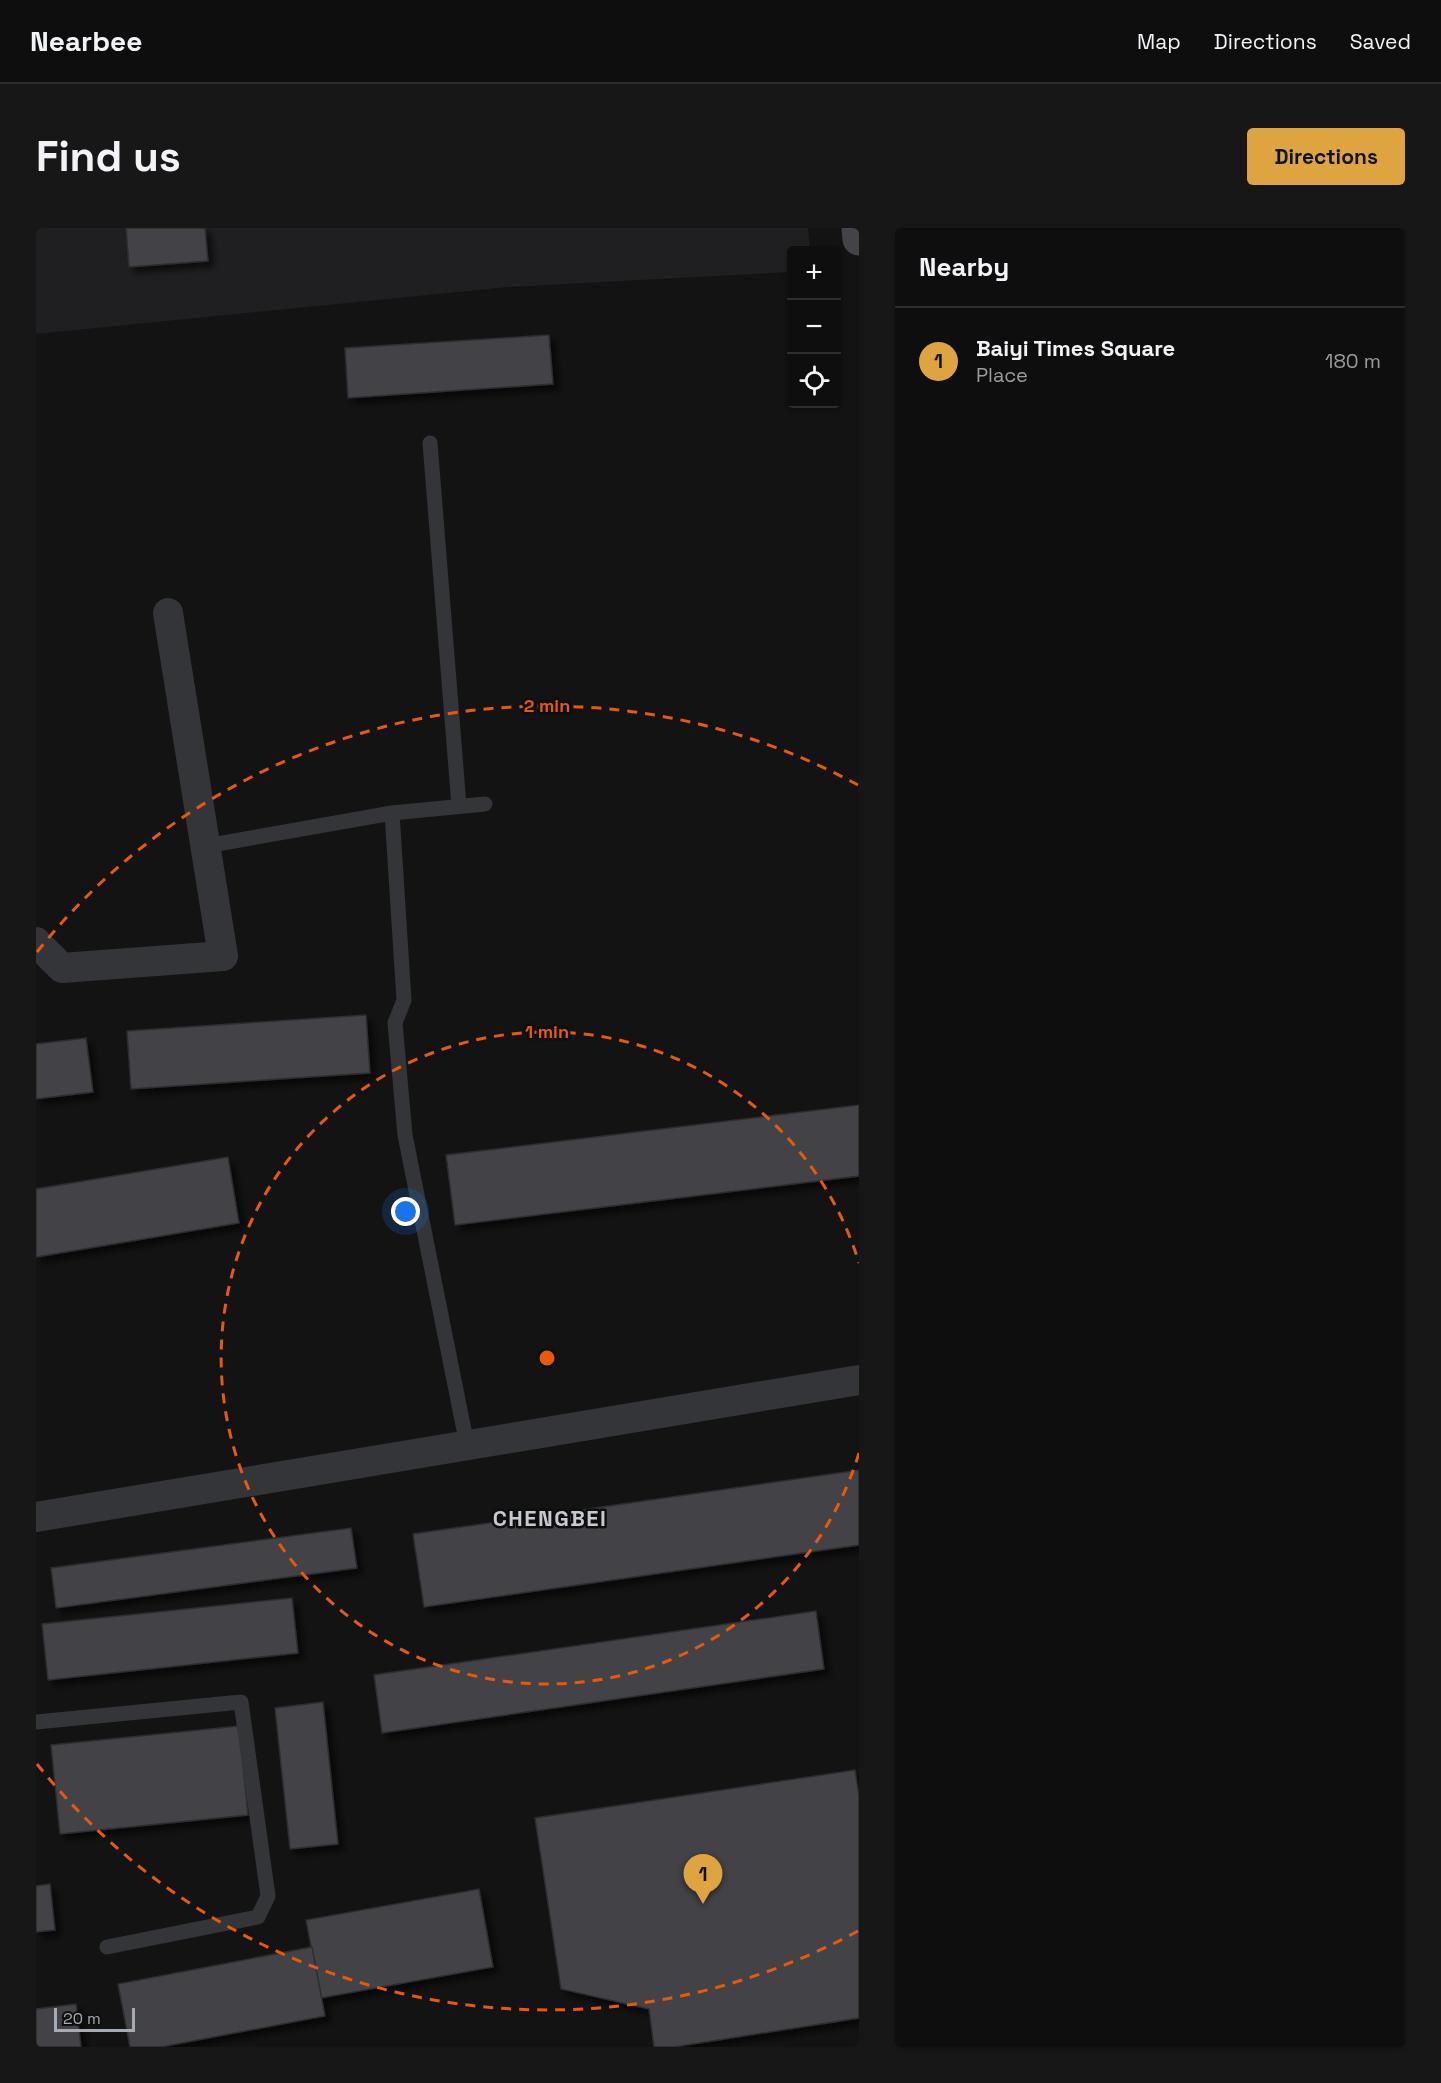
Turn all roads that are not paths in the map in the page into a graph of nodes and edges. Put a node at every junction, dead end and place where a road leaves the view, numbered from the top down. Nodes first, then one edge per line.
1 (858, 228) edge
2 (859, 239) edge
3 (430, 443) dead end
4 (168, 613) dead end
5 (485, 804) dead end
6 (459, 806) junction
7 (392, 813) junction
8 (206, 846) junction
9 (36, 942) edge
10 (859, 1380) edge
11 (467, 1445) junction
12 (36, 1517) edge
13 (36, 1722) edge
14 (107, 1947) dead end

1 - 2 main road
3 - 6 lane
4 - 8 street
5 - 6 lane
6 - 7 lane
7 - 8 lane
7 - 11 lane
8 - 9 street
10 - 11 street
11 - 12 street
13 - 14 lane

